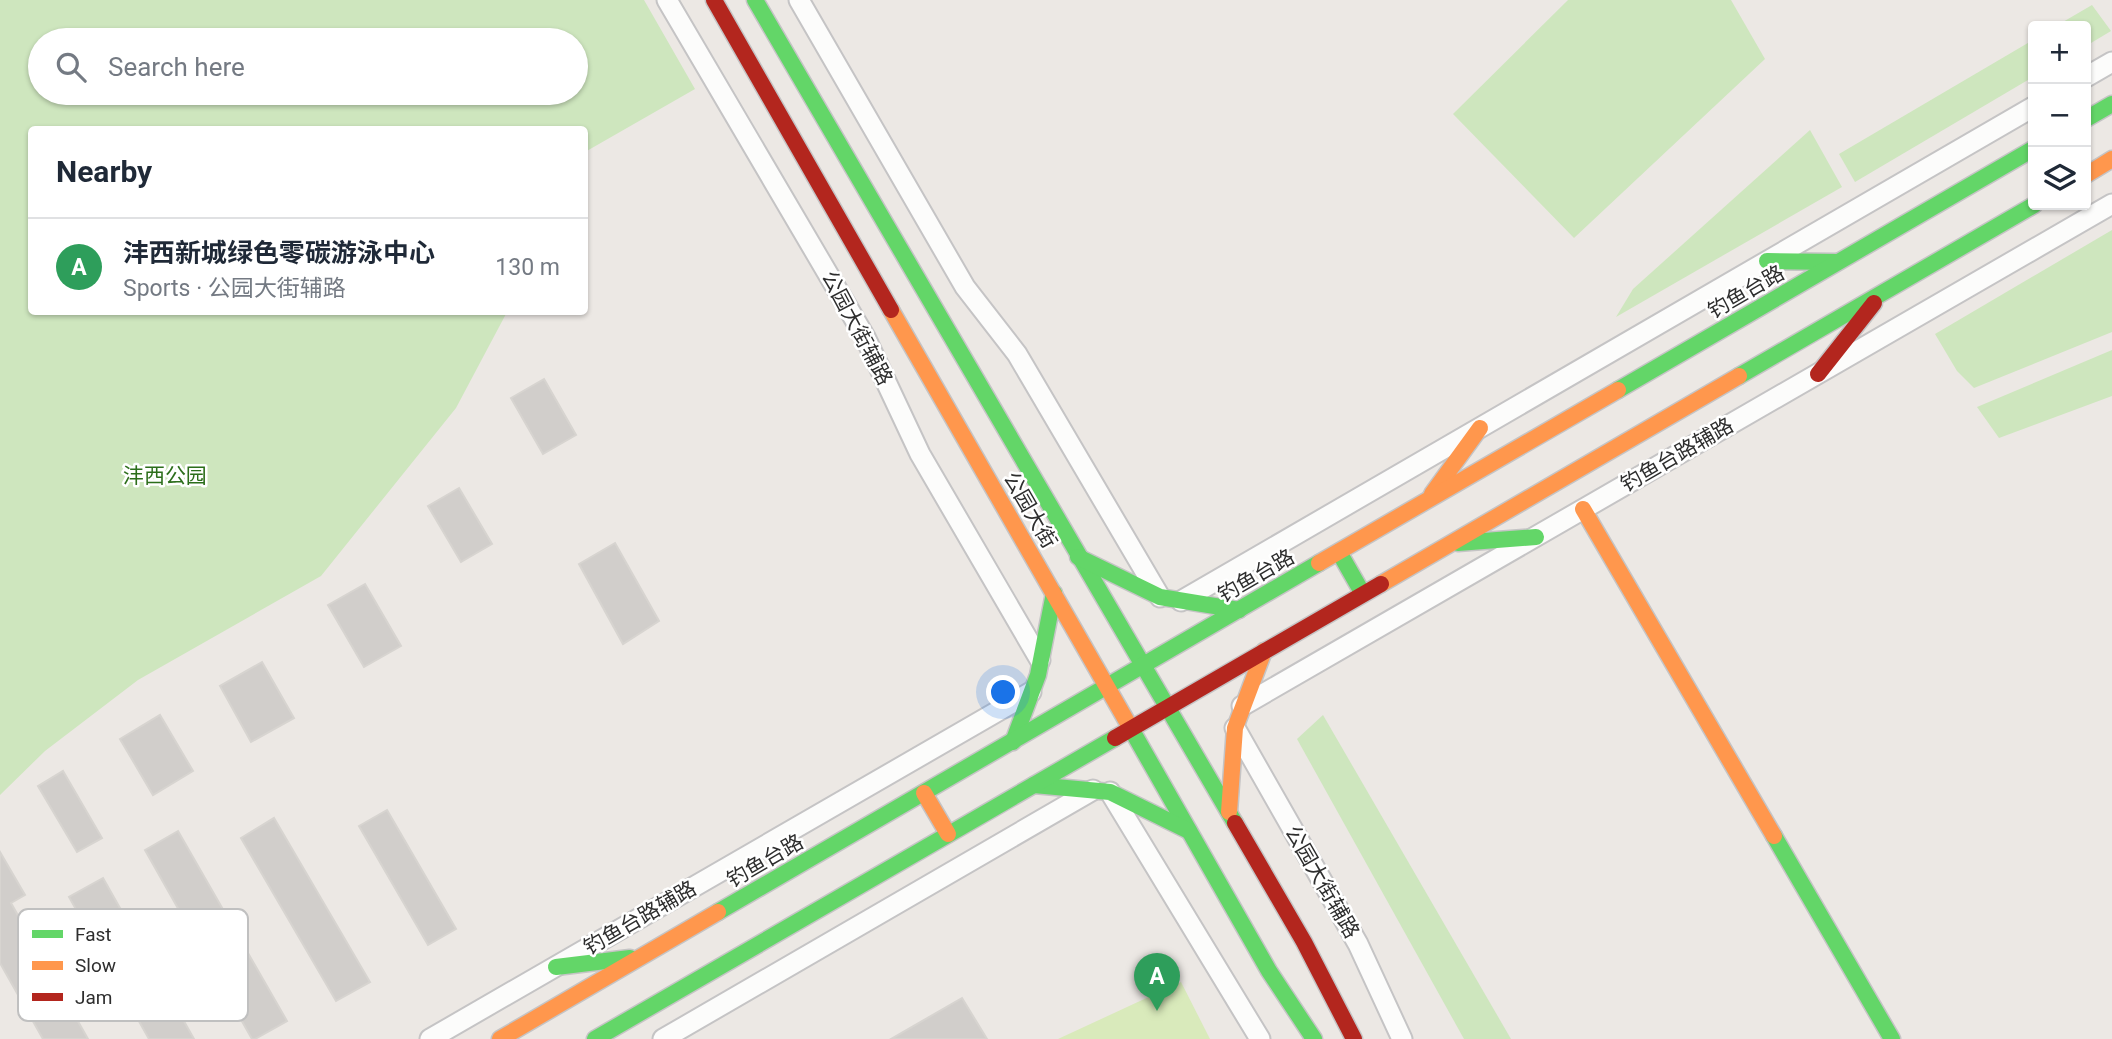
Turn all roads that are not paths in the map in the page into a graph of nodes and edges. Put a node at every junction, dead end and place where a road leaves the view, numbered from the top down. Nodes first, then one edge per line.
1 (667, 0) edge
2 (715, 0) edge
3 (755, 0) edge
4 (799, 0) edge
5 (2112, 62) edge
6 (2091, 74) edge
7 (2112, 104) edge
8 (2028, 110) edge
9 (2091, 116) edge
10 (2028, 152) edge
11 (2112, 159) edge
12 (2091, 171) edge
13 (2112, 204) edge
14 (2028, 208) edge
15 (1767, 261) junction
16 (1838, 262) junction
17 (1882, 293) junction
18 (1818, 374) junction
19 (1480, 428) junction
20 (1426, 501) junction
21 (1583, 509) junction
22 (1536, 537) junction
23 (1449, 544) junction
24 (1339, 552) junction
25 (1078, 557) junction
26 (1054, 593) junction
27 (1363, 594) junction
28 (1160, 597) junction
29 (1181, 601) junction
30 (1239, 610) junction
31 (1264, 651) junction
32 (1040, 660) junction
33 (1141, 667) junction
34 (1107, 687) junction
35 (1031, 692) junction
36 (1242, 706) junction
37 (1167, 707) junction
38 (1130, 729) junction
39 (1235, 729) junction
40 (1013, 742) junction
41 (1034, 785) junction
42 (1101, 791) junction
43 (924, 793) junction
44 (1229, 812) junction
45 (1189, 831) junction
46 (948, 834) junction
47 (642, 956) junction
48 (555, 967) junction
49 (666, 998) junction
50 (644, 1029) dead end
51 (430, 1039) edge
52 (500, 1039) edge
53 (595, 1039) edge
54 (663, 1039) edge
55 (1260, 1039) edge
56 (1314, 1039) edge
57 (1354, 1039) edge
58 (1402, 1039) edge
59 (1892, 1039) edge

1 - 32 street, 公园大街辅路
2 - 26 main road, 公园大街
3 - 25 main road, 公园大街
4 - 28 street
5 - 6 street
7 - 9 main road
8 - 15 street
10 - 16 main road, 钓鱼台路
11 - 12 main road
13 - 18 street, 钓鱼台路辅路
14 - 17 main road
15 - 16 main road
15 - 19 street
16 - 20 main road, 钓鱼台路
17 - 18 main road
17 - 23 main road
18 - 21 street, 钓鱼台路辅路
19 - 20 main road
19 - 29 street
20 - 24 main road, 钓鱼台路
21 - 22 street, 钓鱼台路辅路
21 - 59 main road
22 - 23 main road
22 - 36 street, 钓鱼台路辅路
23 - 27 main road
24 - 27 main road
24 - 30 main road, 钓鱼台路
25 - 28 main road
25 - 33 main road, 公园大街
26 - 32 main road
26 - 34 main road, 公园大街
27 - 31 main road
28 - 29 main road
29 - 30 main road
30 - 33 main road, 钓鱼台路
31 - 36 main road
31 - 37 main road
32 - 35 main road
33 - 34 main road, 钓鱼台路
33 - 37 main road, 公园大街
34 - 38 main road, 公园大街
34 - 40 main road, 钓鱼台路
35 - 40 main road
35 - 48 street, 钓鱼台路辅路
36 - 39 main road
37 - 38 main road
37 - 44 main road, 公园大街
38 - 41 main road
38 - 45 main road, 公园大街
39 - 44 main road
39 - 58 street, 公园大街辅路
40 - 43 main road, 钓鱼台路
41 - 42 main road
41 - 46 main road
42 - 45 main road
42 - 54 street
42 - 55 street
43 - 46 main road
43 - 47 main road, 钓鱼台路
44 - 57 main road, 公园大街
45 - 56 main road, 公园大街
46 - 49 main road
47 - 48 main road
47 - 52 main road, 钓鱼台路
48 - 51 street, 钓鱼台路辅路
49 - 50 main road
49 - 53 main road

